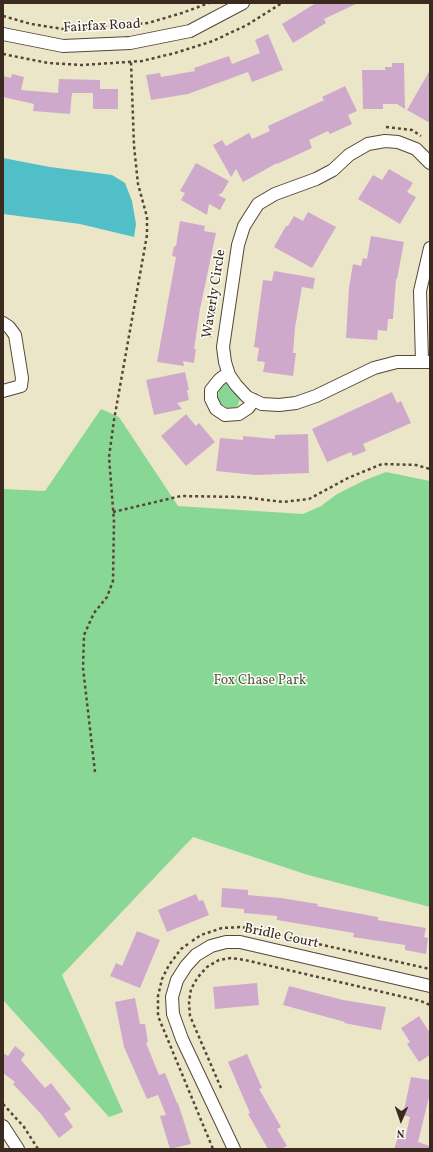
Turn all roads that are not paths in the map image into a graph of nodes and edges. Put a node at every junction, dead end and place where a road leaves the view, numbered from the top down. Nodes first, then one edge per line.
1 (243, 3) edge
2 (3, 34) edge
3 (430, 163) edge
4 (430, 248) edge
5 (3, 323) edge
6 (426, 362) edge
7 (228, 372) junction
8 (3, 391) edge
9 (254, 400) junction
10 (430, 986) edge
11 (3, 1126) edge
12 (18, 1149) edge
13 (234, 1149) edge

1 - 2 street, Fairfax Road
3 - 7 street, Waverly Circle
4 - 6 street, Waverly Circle
5 - 8 street
6 - 9 street, Waverly Circle
7 - 9 street, Waverly Circle
7 - 9 street
10 - 13 street, Bridle Court
11 - 12 street

